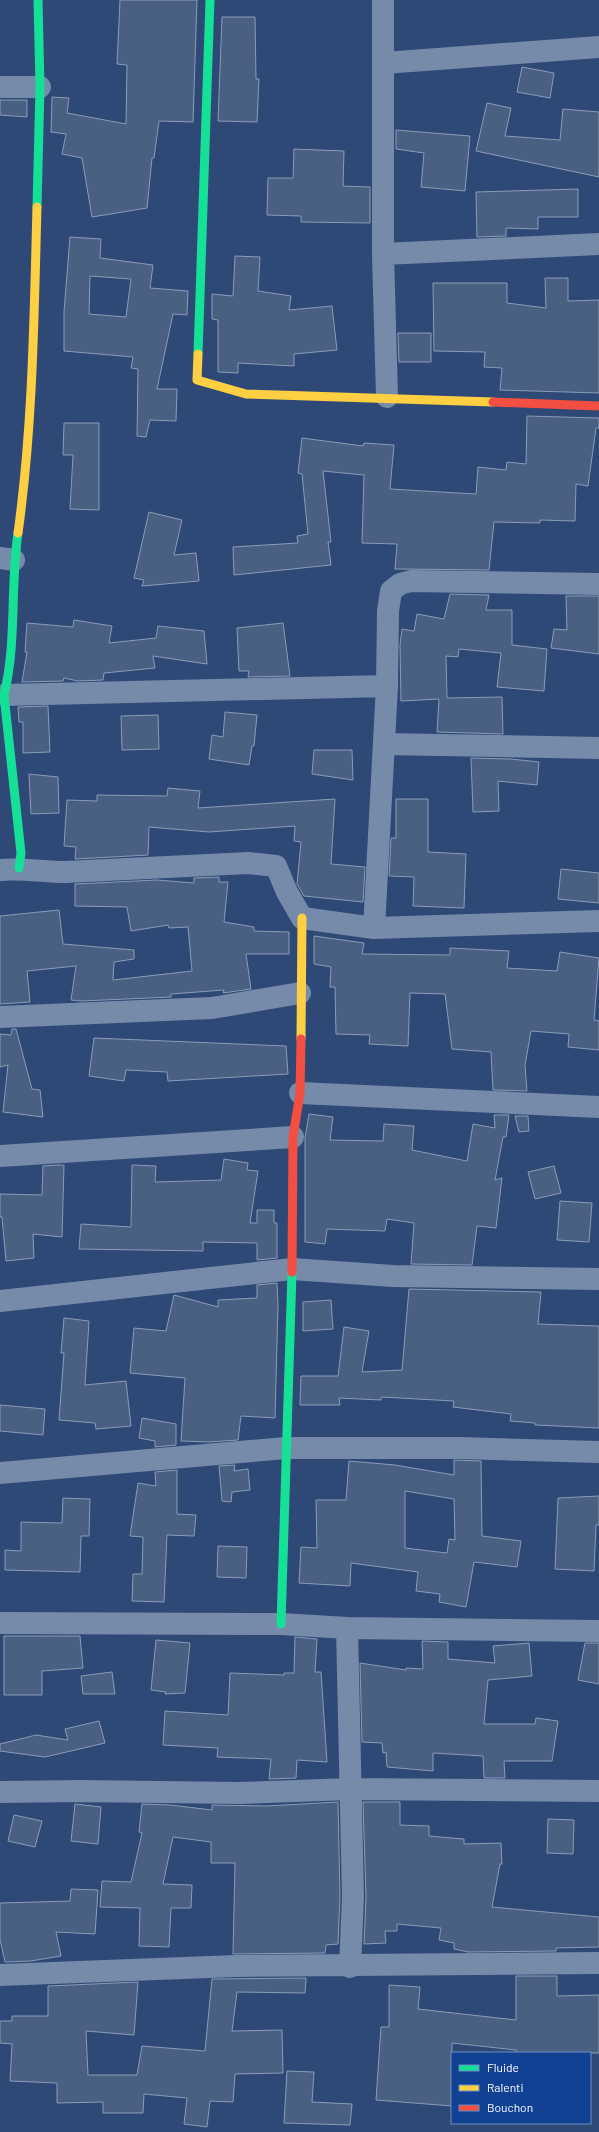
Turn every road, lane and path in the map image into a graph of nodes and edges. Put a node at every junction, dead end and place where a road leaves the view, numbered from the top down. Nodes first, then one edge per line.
1 (38, 0) edge
2 (210, 0) edge
3 (383, 0) edge
4 (599, 47) edge
5 (384, 63) junction
6 (0, 87) edge
7 (40, 87) junction
8 (599, 244) edge
9 (383, 254) junction
10 (387, 397) junction
11 (599, 406) edge
12 (7, 559) edge
13 (599, 584) edge
14 (387, 686) junction
15 (4, 695) junction
16 (384, 744) junction
17 (599, 748) edge
18 (10, 869) edge
19 (302, 918) junction
20 (599, 921) edge
21 (374, 928) junction
22 (300, 993) junction
23 (0, 1017) edge
24 (300, 1093) junction
25 (599, 1107) edge
26 (293, 1137) junction
27 (0, 1156) edge
28 (292, 1269) junction
29 (599, 1279) edge
30 (0, 1301) edge
31 (286, 1448) junction
32 (599, 1452) edge
33 (0, 1473) edge
34 (0, 1623) edge
35 (281, 1624) junction
36 (347, 1628) junction
37 (599, 1631) edge
38 (350, 1789) junction
39 (599, 1791) edge
40 (0, 1792) edge
41 (599, 1963) edge
42 (350, 1966) junction
43 (0, 1975) edge

1 - 7 street
2 - 10 street
3 - 5 street
4 - 5 street
5 - 9 street
6 - 7 street
7 - 12 street
8 - 9 street
9 - 10 street
10 - 11 street
12 - 15 street
13 - 14 street
14 - 15 street
14 - 16 street
15 - 18 street
16 - 17 street
16 - 21 street
18 - 19 street
19 - 21 street
19 - 22 street
20 - 21 street
22 - 23 street
22 - 24 street
24 - 25 street
24 - 26 street
26 - 27 street
26 - 28 street
28 - 29 street
28 - 30 street
28 - 31 street
31 - 32 street
31 - 33 street
31 - 35 street
34 - 35 street
35 - 36 street
36 - 37 street
36 - 38 street
38 - 39 street
38 - 40 street
38 - 42 street
41 - 42 street
42 - 43 street

